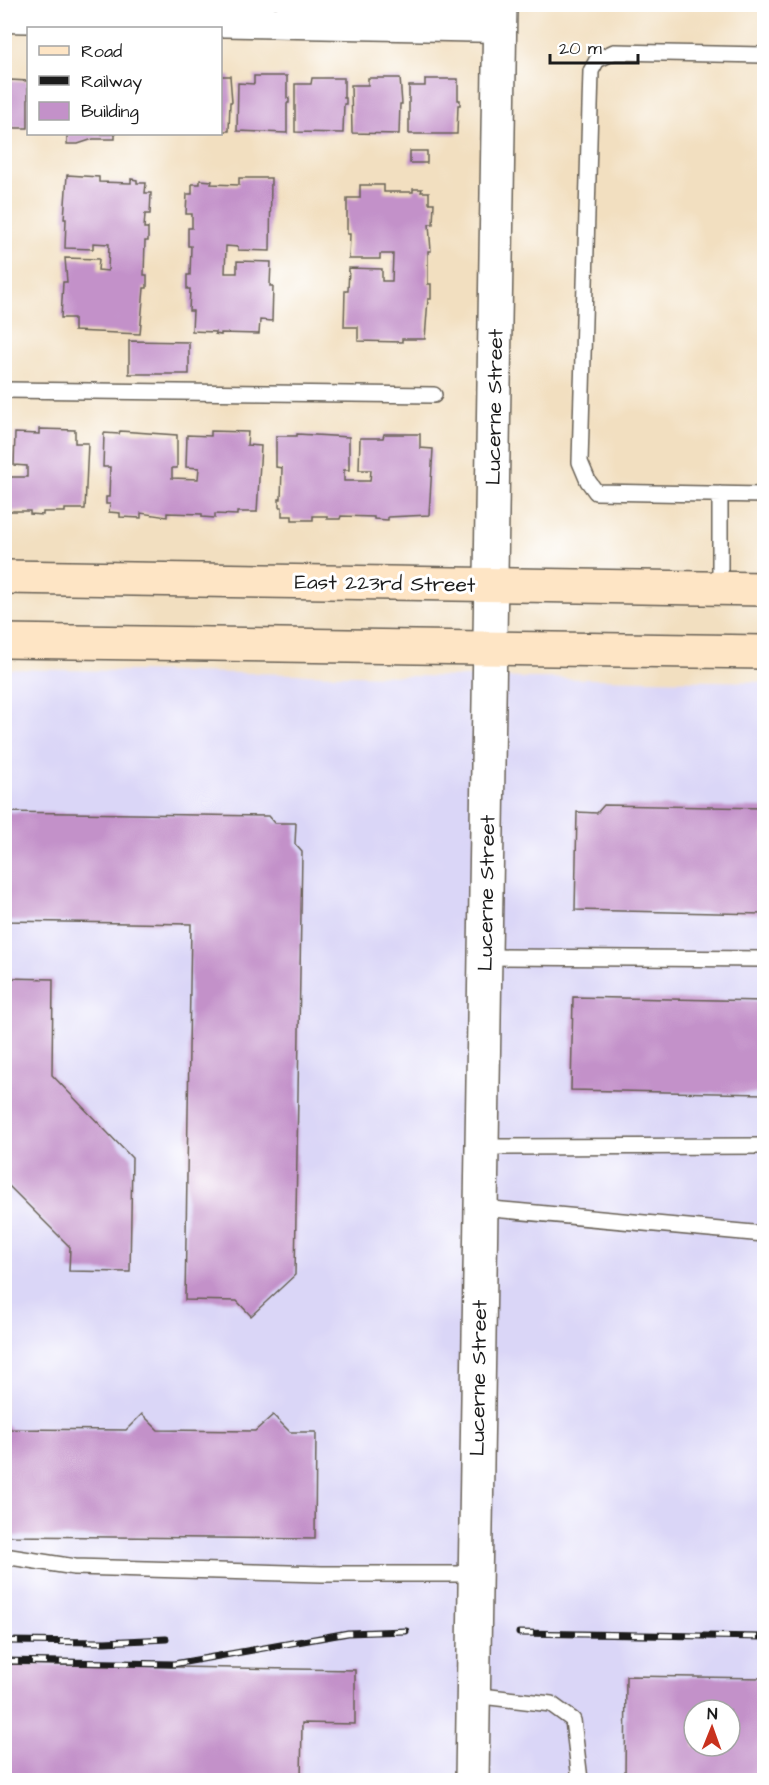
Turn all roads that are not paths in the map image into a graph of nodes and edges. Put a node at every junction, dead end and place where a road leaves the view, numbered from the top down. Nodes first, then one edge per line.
1 (4, 16) edge
2 (499, 16) edge
3 (765, 55) edge
4 (4, 390) edge
5 (434, 395) dead end
6 (720, 494) junction
7 (765, 495) edge
8 (4, 577) edge
9 (491, 585) junction
10 (720, 588) junction
11 (765, 589) edge
12 (4, 641) edge
13 (490, 649) junction
14 (765, 652) edge
15 (485, 957) junction
16 (765, 959) edge
17 (765, 1146) edge
18 (482, 1147) junction
19 (481, 1208) junction
20 (765, 1234) edge
21 (4, 1556) edge
22 (475, 1574) junction
23 (473, 1695) junction
24 (472, 1780) edge
25 (580, 1780) edge

1 - 2 street
2 - 9 street, Lucerne Street
3 - 6 lane
4 - 5 lane
6 - 7 lane
6 - 10 lane
8 - 9 main road, East 223rd Street
9 - 10 main road, East 223rd Street
9 - 13 street, Lucerne Street
10 - 11 main road, East 223rd Street
12 - 13 main road
13 - 14 main road
13 - 15 street, Lucerne Street
15 - 16 lane
15 - 18 street, Lucerne Street
17 - 18 lane
18 - 19 street, Lucerne Street
19 - 20 lane
19 - 22 street, Lucerne Street
21 - 22 lane
22 - 23 street, Lucerne Street
23 - 24 street, Lucerne Street
23 - 25 lane

